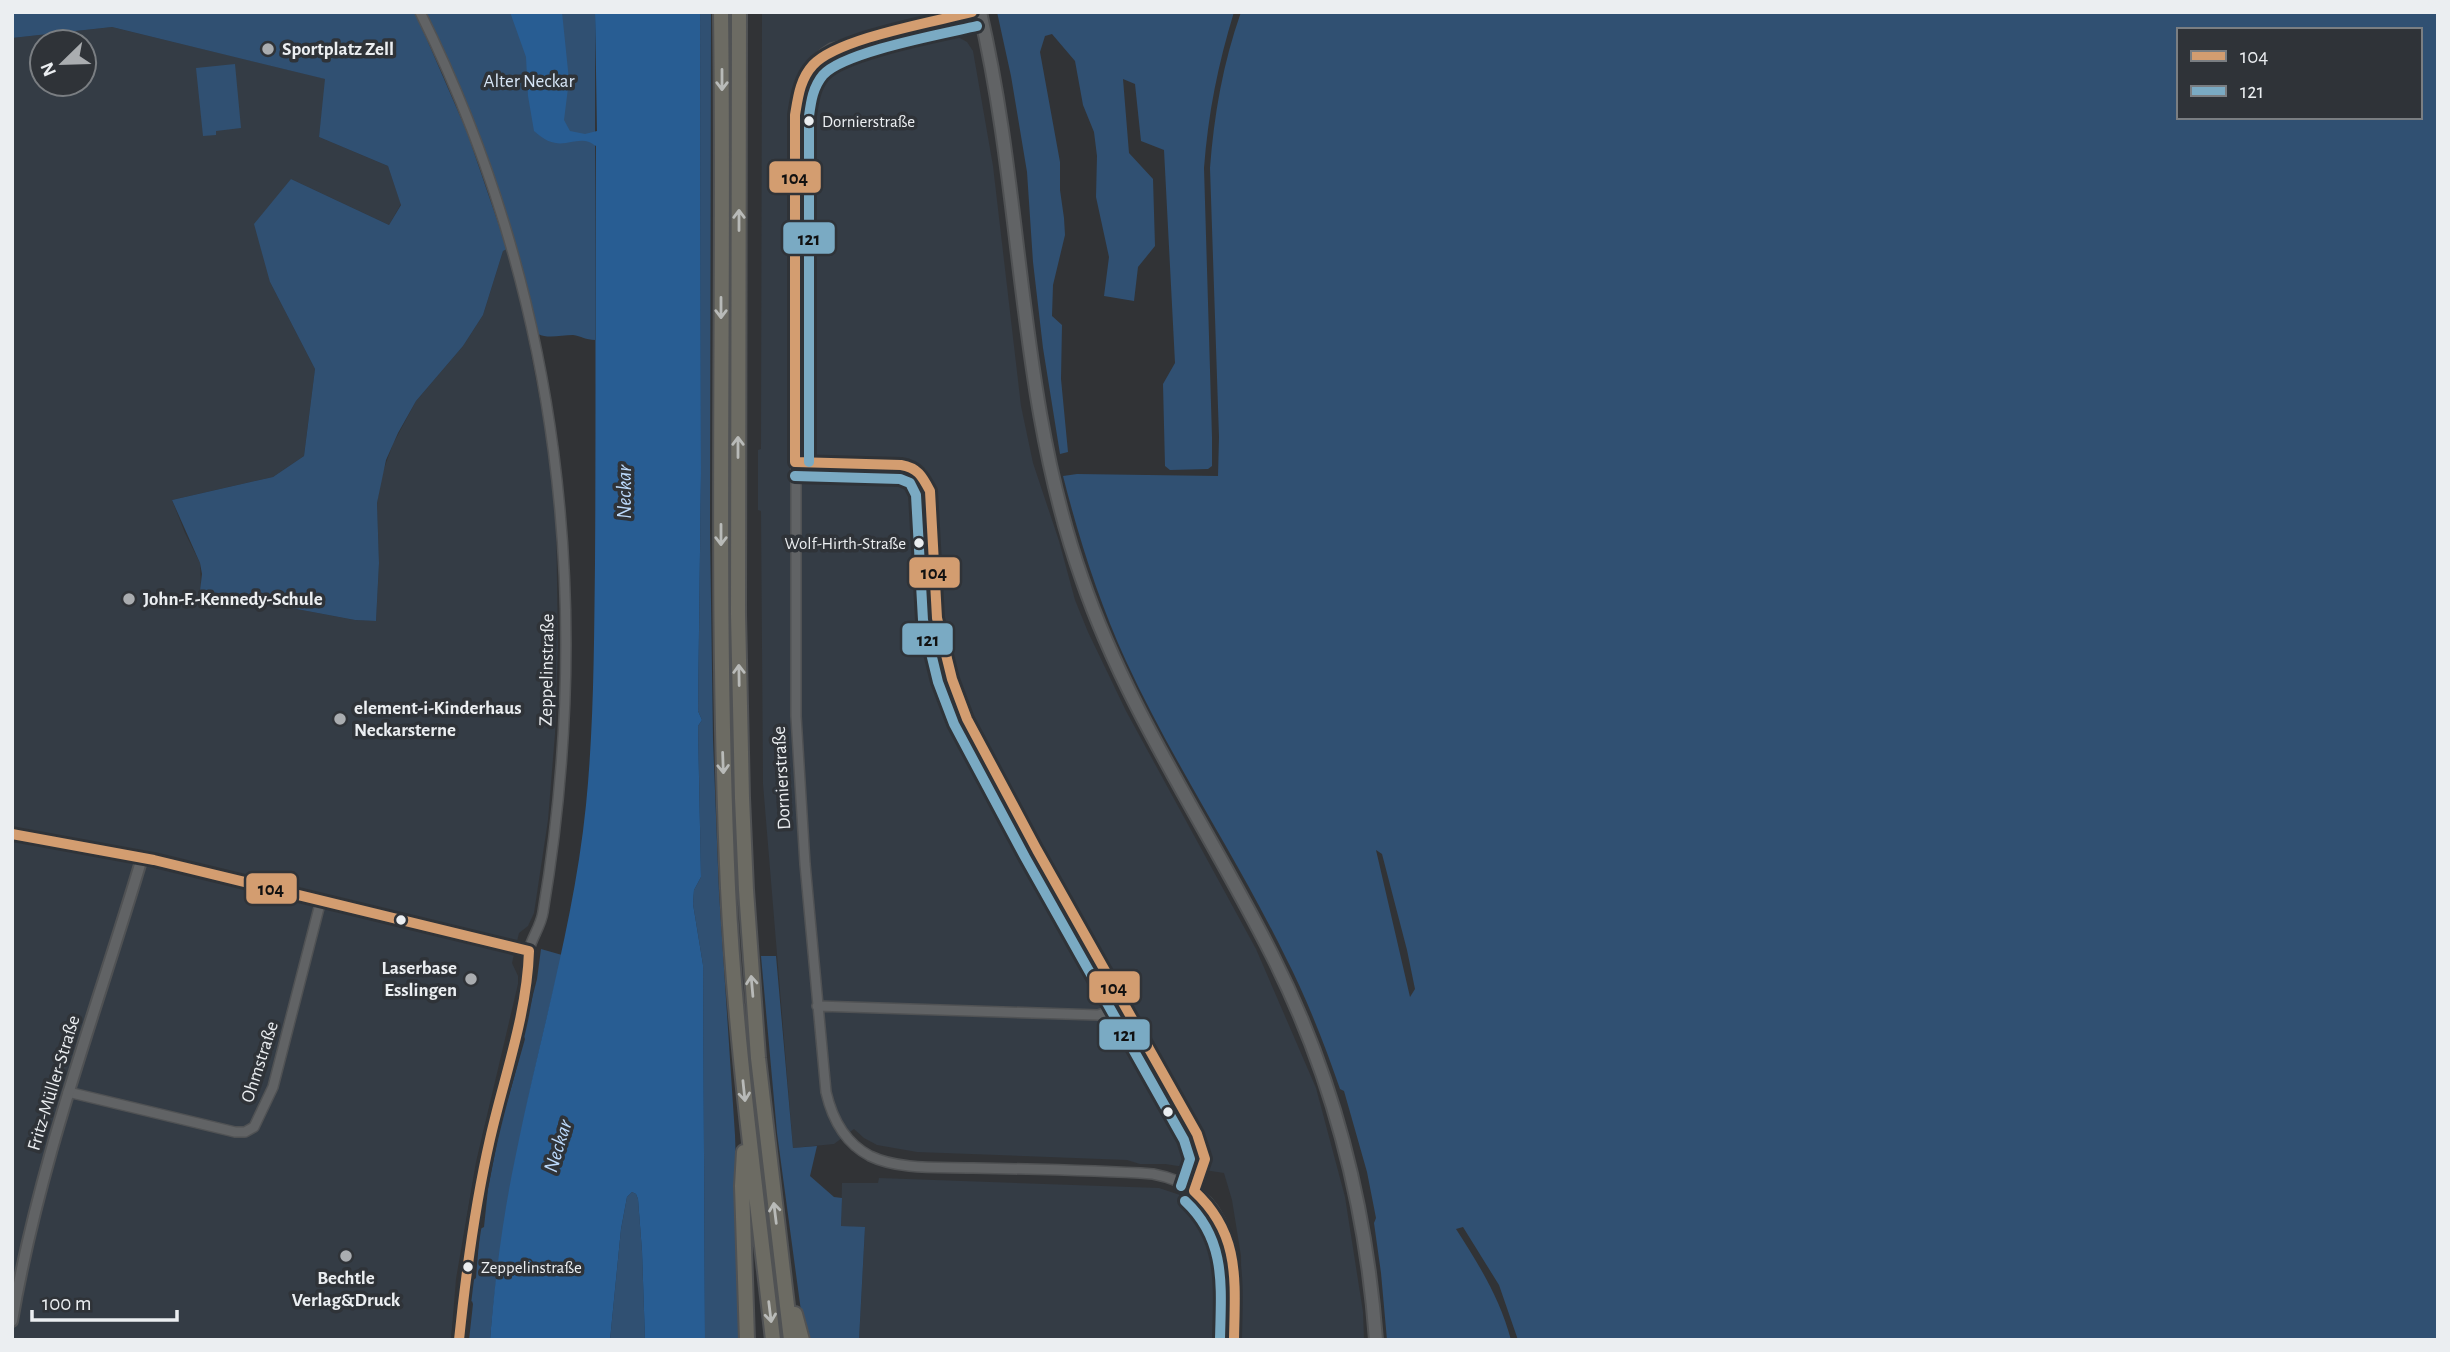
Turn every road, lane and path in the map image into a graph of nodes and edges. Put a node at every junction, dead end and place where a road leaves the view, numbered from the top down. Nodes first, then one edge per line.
1 (420, 12) edge
2 (721, 12) edge
3 (738, 12) edge
4 (973, 12) edge
5 (980, 12) edge
6 (795, 463) junction
7 (12, 834) edge
8 (142, 858) junction
9 (321, 900) junction
10 (529, 951) junction
11 (817, 1006) junction
12 (1124, 1007) junction
13 (68, 1092) junction
14 (747, 1123) junction
15 (1194, 1191) junction
16 (784, 1280) junction
17 (12, 1321) edge
18 (459, 1340) edge
19 (747, 1340) edge
20 (773, 1340) edge
21 (791, 1340) edge
22 (802, 1340) edge
23 (1234, 1340) edge
24 (1376, 1340) edge

1 - 10 street, Zeppelinstraße
2 -> 14 highway
16 -> 3 highway
4 - 6 street, Dornierstraße
5 - 24 main road
6 - 11 street, Dornierstraße
6 - 12 street
7 - 8 street
8 - 9 street
8 - 13 street, Fritz-Müller-Straße
9 - 10 street
9 - 13 street, Ohmstraße
10 - 18 street, Zeppelinstraße
11 - 12 street
11 - 15 street, Dornierstraße
12 - 15 street
13 - 17 street, Fritz-Müller-Straße
14 - 19 highway
14 -> 20 highway
15 - 23 street, Dornierstraße
16 - 21 highway
16 - 22 highway

